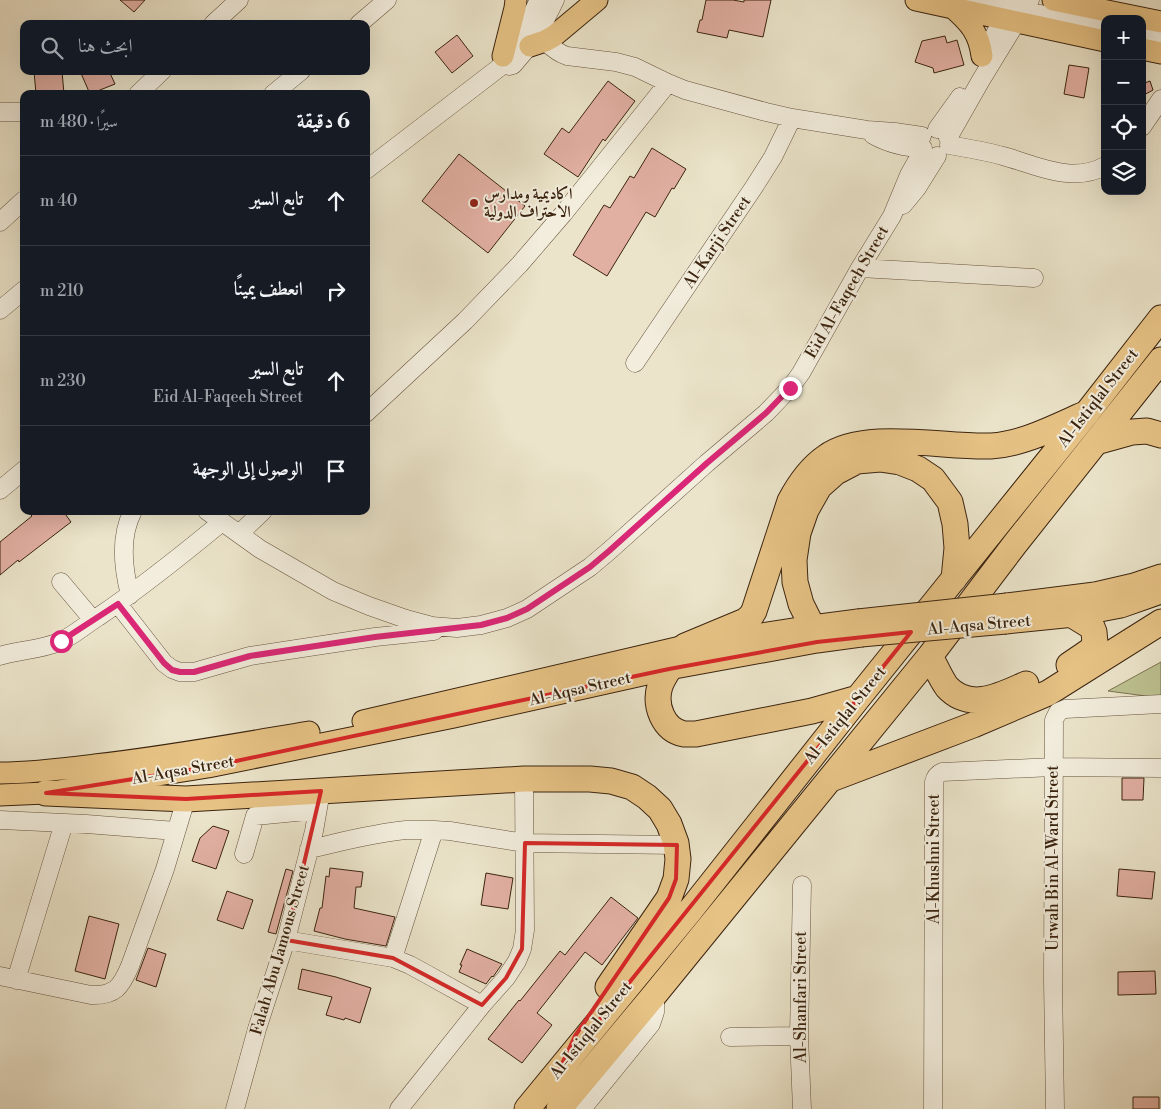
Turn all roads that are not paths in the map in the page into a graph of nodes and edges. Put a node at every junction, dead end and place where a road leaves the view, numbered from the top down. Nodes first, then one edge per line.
1 (237, 0) edge
2 (388, 0) edge
3 (516, 0) edge
4 (539, 0) edge
5 (555, 0) edge
6 (597, 0) edge
7 (916, 0) edge
8 (1054, 0) edge
9 (955, 3) edge
10 (1079, 3) edge
11 (1015, 11) edge
12 (218, 20) edge
13 (364, 20) edge
14 (1161, 22) edge
15 (1101, 24) edge
16 (1101, 30) edge
17 (1146, 32) edge
18 (1161, 34) edge
19 (1146, 38) edge
20 (1101, 40) edge
21 (1161, 40) edge
22 (537, 43) junction
23 (1146, 50) edge
24 (1161, 53) edge
25 (982, 56) junction
26 (504, 60) junction
27 (158, 75) edge
28 (296, 75) edge
29 (976, 78) junction
30 (668, 83) junction
31 (142, 90) edge
32 (278, 90) edge
33 (1161, 99) edge
34 (0, 112) edge
35 (20, 112) edge
36 (792, 118) junction
37 (1146, 121) edge
38 (934, 143) junction
39 (370, 167) edge
40 (1101, 168) edge
41 (20, 204) edge
42 (0, 222) edge
43 (860, 268) junction
44 (1034, 278) dead end
45 (20, 293) edge
46 (0, 310) edge
47 (1161, 318) edge
48 (1161, 360) edge
49 (635, 363) dead end
50 (370, 409) edge
51 (1087, 414) junction
52 (1161, 436) edge
53 (1096, 442) junction
54 (20, 473) edge
55 (0, 490) edge
56 (131, 515) edge
57 (212, 515) edge
58 (259, 515) edge
59 (222, 522) junction
60 (239, 534) junction
61 (1161, 575) edge
62 (954, 579) junction
63 (61, 582) dead end
64 (1161, 593) edge
65 (124, 599) junction
66 (1006, 614) junction
67 (1074, 616) junction
68 (93, 620) junction
69 (1161, 622) edge
70 (812, 626) junction
71 (456, 628) junction
72 (859, 628) junction
73 (685, 646) junction
74 (4, 650) edge
75 (930, 656) junction
76 (669, 669) junction
77 (858, 698) junction
78 (1161, 704) edge
79 (1053, 767) junction
80 (1161, 768) edge
81 (0, 773) edge
82 (524, 779) junction
83 (831, 779) junction
84 (46, 793) junction
85 (0, 795) edge
86 (186, 798) junction
87 (319, 801) junction
88 (0, 820) edge
89 (64, 823) junction
90 (434, 830) junction
91 (176, 831) junction
92 (525, 844) junction
93 (677, 845) junction
94 (309, 849) junction
95 (244, 854) dead end
96 (802, 885) dead end
97 (286, 940) junction
98 (393, 958) junction
99 (4, 978) edge
100 (655, 994) junction
101 (482, 1005) junction
102 (800, 1036) junction
103 (730, 1037) dead end
104 (559, 1070) junction
105 (236, 1109) edge
106 (399, 1109) edge
107 (527, 1109) edge
108 (559, 1109) edge
109 (582, 1109) edge
110 (802, 1109) edge
111 (933, 1109) edge
112 (1055, 1109) edge

1 - 12 street
2 - 13 street
3 - 26 main road
4 - 26 street
5 - 22 street
6 - 22 main road
7 - 9 main road
8 - 10 main road
9 - 11 main road
9 - 25 main road
10 - 14 main road
11 - 15 street
11 - 16 street
11 - 20 main road
11 - 25 street, Eid Al-Faqeeh Street
11 - 29 street, Eid Al-Faqeeh Street
17 - 18 street
19 - 21 street
22 - 26 street
22 - 30 street
23 - 24 main road
25 - 29 street, Eid Al-Faqeeh Street
26 - 39 street
27 - 31 street
28 - 32 street
29 - 38 street, Eid Al-Faqeeh Street
30 - 36 street
30 - 50 street
33 - 37 street
34 - 35 street
36 - 38 street
36 - 49 street, Al-Karji Street
38 - 40 street
38 - 43 street, Eid Al-Faqeeh Street
41 - 42 street
43 - 44 street
43 - 71 street, Eid Al-Faqeeh Street
45 - 46 street
47 - 51 highway, Al-Istiqlal Street
48 - 53 highway, Al-Istiqlal Street
51 - 62 highway, Al-Istiqlal Street
51 - 73 highway
52 - 53 highway
53 - 75 highway, Al-Istiqlal Street
54 - 55 street
56 - 65 street
57 - 59 street, Eid Al-Faqeeh Street
58 - 60 street
59 - 60 street, Eid Al-Faqeeh Street
59 - 65 street
60 - 71 street, Eid Al-Faqeeh Street
61 - 66 main road, Al-Aqsa Street
62 - 70 highway
62 - 77 highway, Al-Istiqlal Street
63 - 68 street
64 - 67 main road, Al-Aqsa Street
65 - 68 street
65 - 71 street
66 - 67 main road, Al-Aqsa Street
66 - 72 main road, Al-Aqsa Street, bridge
67 - 75 highway
68 - 74 street
69 - 83 highway
70 - 72 main road, Al-Aqsa Street
70 - 73 main road, Al-Aqsa Street
72 - 76 main road, Al-Aqsa Street
73 - 81 main road, Al-Aqsa Street
75 - 83 highway, Al-Istiqlal Street
76 - 77 highway
76 - 84 main road, Al-Aqsa Street
77 - 104 highway, Al-Istiqlal Street
78 - 79 street, Urwah Bin Al-Ward Street
79 - 80 street, Al-Khushni Street
79 - 111 street, Al-Khushni Street
79 - 112 street, Urwah Bin Al-Ward Street
82 - 87 highway
82 - 92 street
82 - 93 highway
83 - 100 highway, Al-Istiqlal Street
84 - 85 main road, Al-Aqsa Street
84 - 86 highway
86 - 87 highway
86 - 91 street
87 - 94 street, Falah Abu Jamous Street
87 - 95 street
88 - 89 street
89 - 91 street
89 - 99 street
90 - 92 street
90 - 94 street
90 - 98 street
91 - 99 street
92 - 93 street
92 - 101 street
93 - 104 highway
94 - 97 street, Falah Abu Jamous Street
96 - 102 street, Al-Shanfari Street
97 - 98 street
97 - 105 street, Falah Abu Jamous Street
98 - 101 street
100 - 108 highway, Al-Istiqlal Street
100 - 109 street
101 - 106 street
102 - 103 street
102 - 110 street, Al-Shanfari Street
104 - 107 highway, Al-Istiqlal Street

